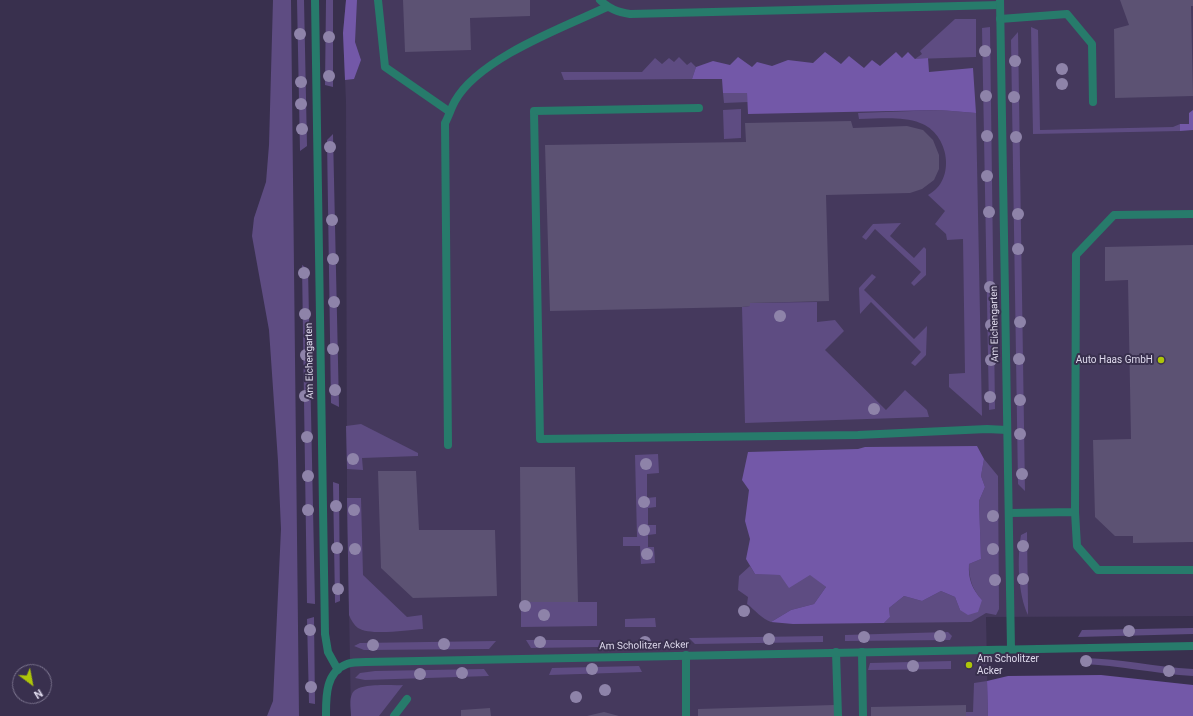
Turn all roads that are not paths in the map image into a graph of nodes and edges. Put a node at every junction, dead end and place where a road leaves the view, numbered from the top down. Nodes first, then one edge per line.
1 (315, 0) edge
2 (378, 0) edge
3 (600, 0) edge
4 (925, 0) edge
5 (1000, 3) edge
6 (931, 6) junction
7 (607, 7) junction
8 (1000, 19) junction
9 (1093, 102) dead end
10 (699, 108) dead end
11 (450, 112) junction
12 (1193, 214) edge
13 (1007, 430) junction
14 (448, 445) dead end
15 (1075, 512) junction
16 (1008, 513) junction
17 (1193, 570) edge
18 (1193, 646) edge
19 (1011, 648) junction
20 (836, 652) junction
21 (862, 652) junction
22 (686, 655) junction
23 (338, 670) junction
24 (407, 699) dead end
25 (326, 716) edge
26 (394, 716) edge
27 (686, 716) edge
28 (838, 716) edge
29 (863, 716) edge

1 - 23 street, Am Eichengarten
2 - 11 street
3 - 7 street
4 - 6 street
5 - 6 street
5 - 8 street, Am Eichengarten
6 - 7 street
7 - 11 street
8 - 9 street
8 - 13 street, Am Eichengarten
10 - 13 street
11 - 14 street
12 - 15 street
13 - 16 street, Am Eichengarten
15 - 16 street
15 - 17 street
16 - 19 street, Am Eichengarten
18 - 19 street, Am Scholitzer Acker
19 - 21 street, Am Scholitzer Acker
20 - 21 street, Am Scholitzer Acker
20 - 22 street, Am Scholitzer Acker
20 - 28 street
21 - 29 street
22 - 23 street, Am Scholitzer Acker
22 - 27 street
23 - 25 street
24 - 26 street

